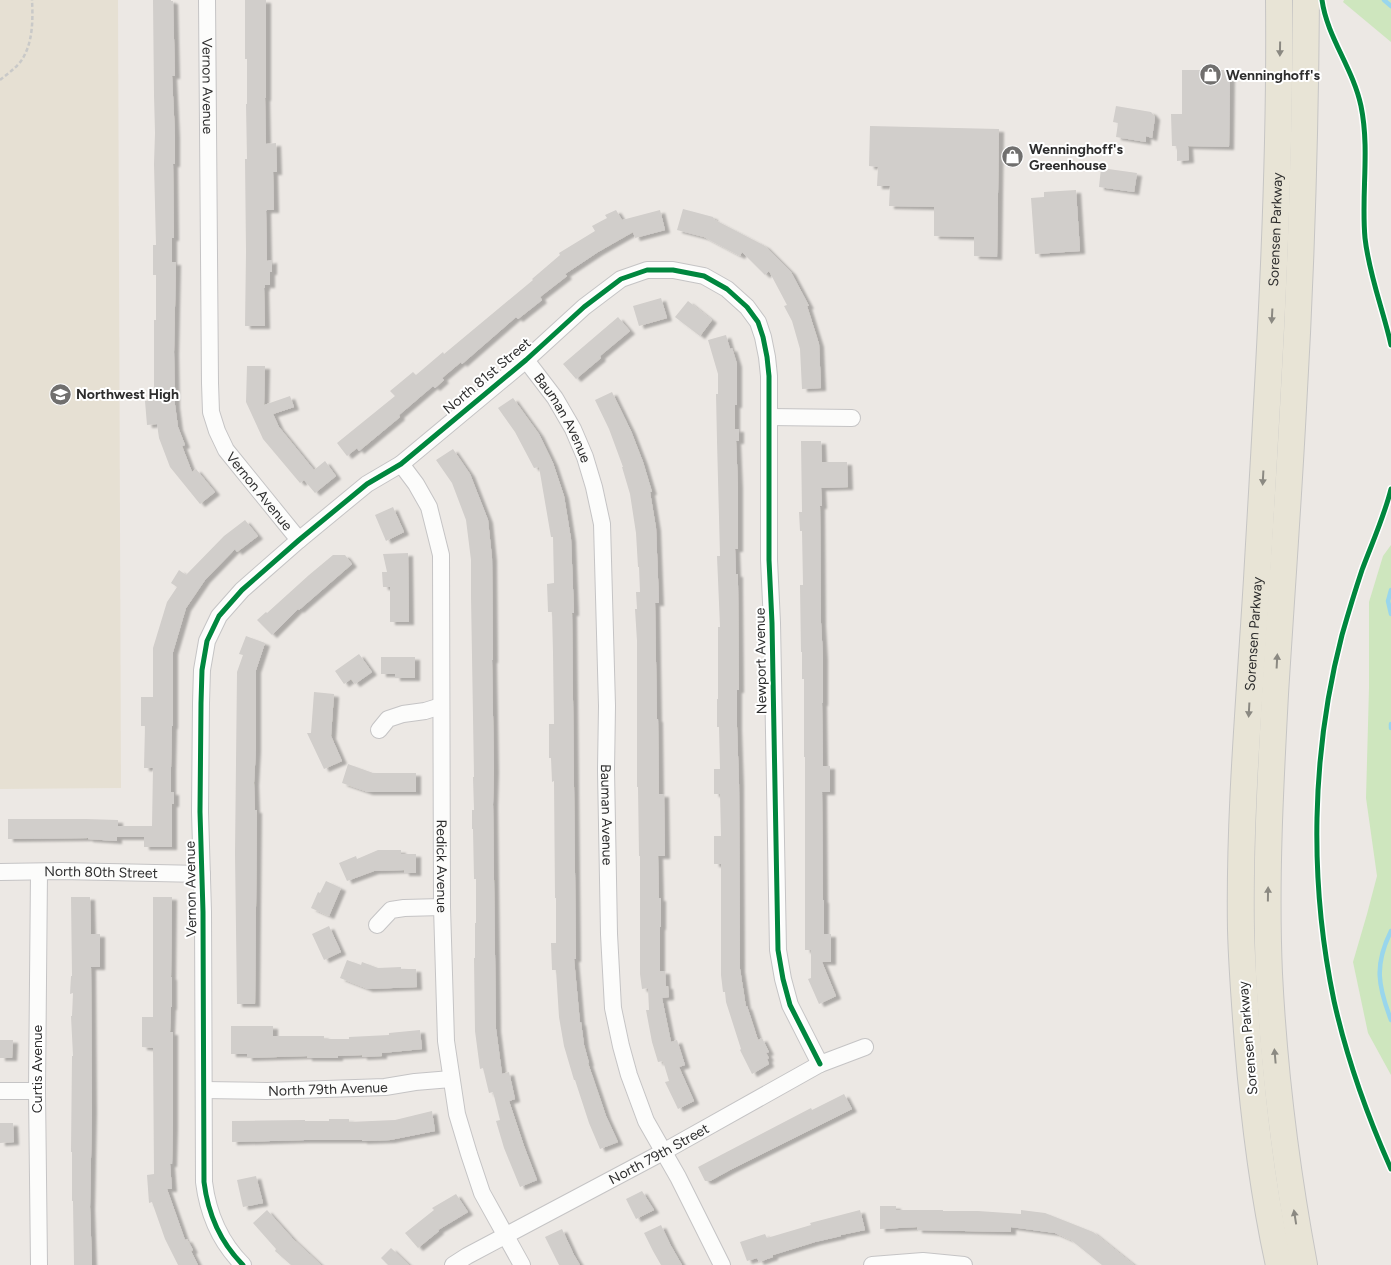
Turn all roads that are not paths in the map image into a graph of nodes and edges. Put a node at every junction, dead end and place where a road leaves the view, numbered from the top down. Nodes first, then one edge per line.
1 (207, 0) edge
2 (1279, 0) edge
3 (1306, 0) edge
4 (704, 276) joint
5 (526, 360) junction
6 (769, 417) junction
7 (852, 418) dead end
8 (401, 464) junction
9 (299, 540) junction
10 (440, 706) junction
11 (379, 730) dead end
12 (0, 872) edge
13 (39, 872) junction
14 (202, 874) junction
15 (442, 907) junction
16 (377, 925) dead end
17 (864, 1047) dead end
18 (820, 1064) junction
19 (451, 1079) junction
20 (204, 1090) junction
21 (0, 1091) edge
22 (37, 1091) junction
23 (663, 1152) junction
24 (506, 1236) junction
25 (923, 1263) edge
26 (39, 1265) edge
27 (243, 1265) edge
28 (453, 1265) edge
29 (522, 1265) edge
30 (722, 1265) edge
31 (872, 1265) edge
32 (964, 1265) edge
33 (1279, 1265) edge
34 (1304, 1265) edge

1 - 9 street, Vernon Avenue
2 -> 33 main road, Sorensen Parkway
34 -> 3 main road, Sorensen Parkway
4 - 5 street, North 81st Street
4 - 6 street, Newport Avenue
5 - 8 street, North 81st Street
5 - 23 street, Bauman Avenue
6 - 7 street
6 - 18 street, Newport Avenue
8 - 9 street, North 81st Street
8 - 10 street, Redick Avenue
9 - 14 street, Vernon Avenue
10 - 11 street
10 - 15 street, Redick Avenue
12 - 13 street, North 80th Street
13 - 14 street, North 80th Street
13 - 22 street, Curtis Avenue
14 - 20 street, Vernon Avenue
15 - 16 street
15 - 19 street, Redick Avenue
17 - 18 street, North 79th Street
18 - 23 street, North 79th Street
19 - 20 street, North 79th Avenue
19 - 24 street, Redick Avenue
20 - 27 street, Vernon Avenue
21 - 22 street
22 - 26 street, Curtis Avenue
23 - 24 street, North 79th Street
23 - 30 street, Bauman Avenue
24 - 28 street, North 79th Street
24 - 29 street, Redick Avenue
25 - 31 street
25 - 32 street

